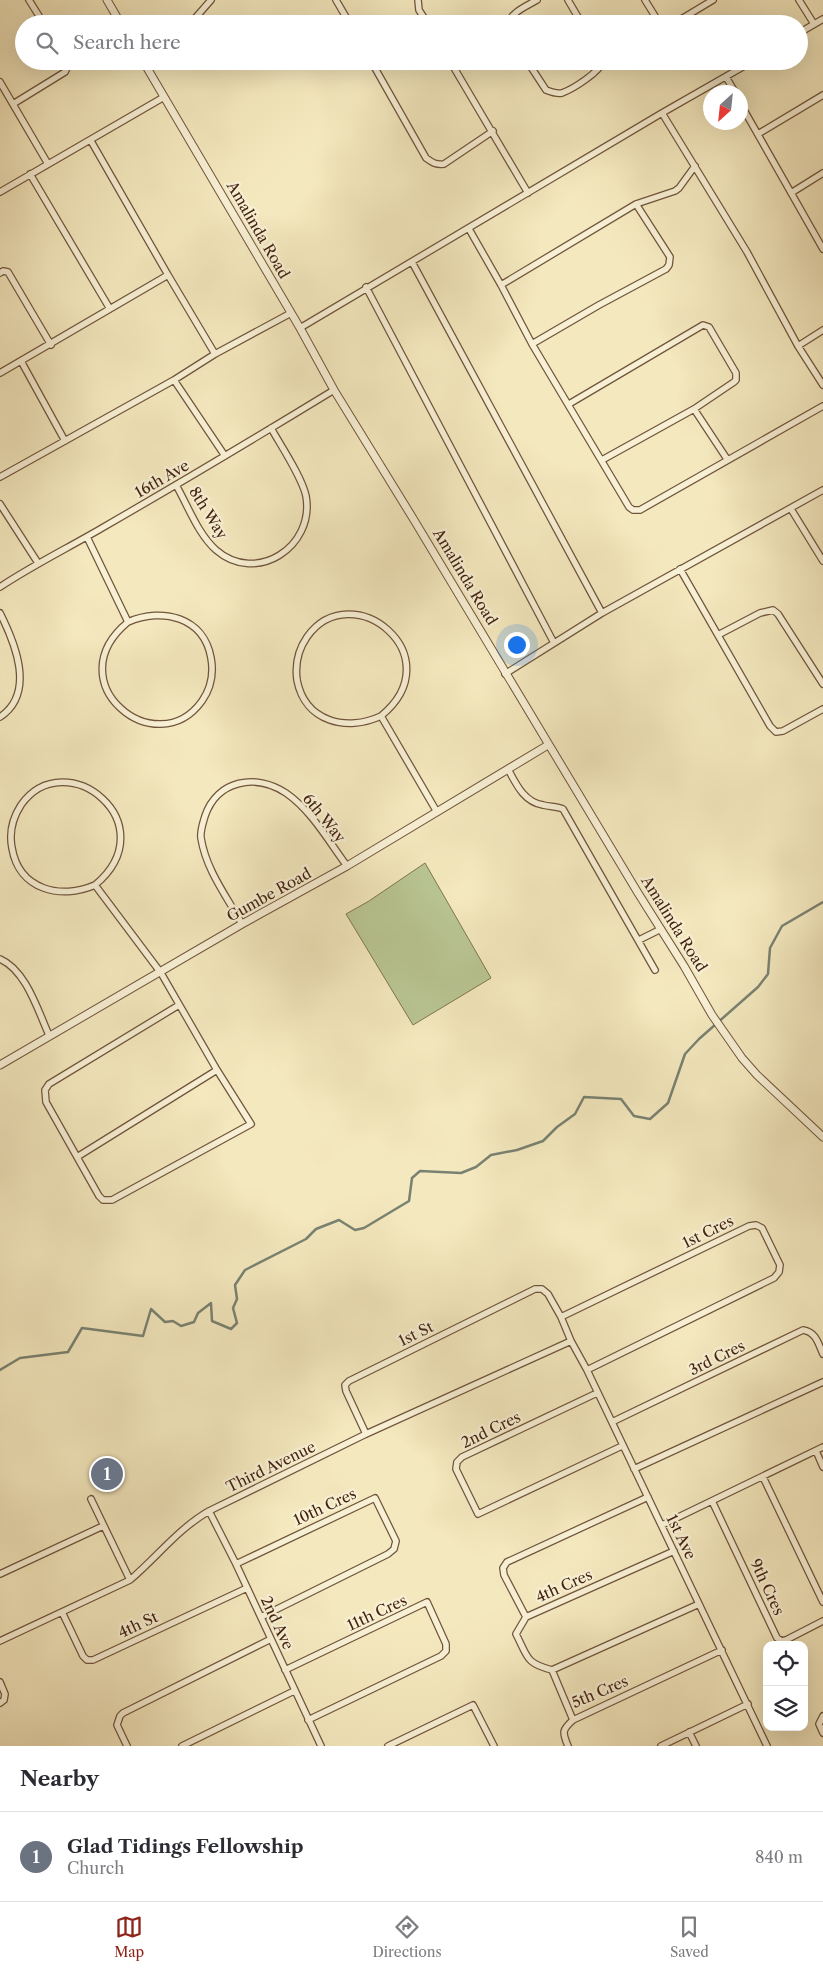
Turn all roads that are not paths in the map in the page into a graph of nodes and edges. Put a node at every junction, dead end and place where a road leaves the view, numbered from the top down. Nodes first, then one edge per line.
1 (29, 0) edge
2 (107, 0) edge
3 (211, 0) edge
4 (336, 0) edge
5 (418, 0) edge
6 (537, 0) edge
7 (568, 0) edge
8 (645, 0) edge
9 (713, 0) edge
10 (799, 0) edge
11 (38, 15) edge
12 (116, 15) edge
13 (198, 15) edge
14 (345, 15) edge
15 (422, 15) edge
16 (513, 15) edge
17 (577, 15) edge
18 (654, 15) edge
19 (688, 15) edge
20 (823, 19) edge
21 (814, 24) junction
22 (808, 28) edge
23 (66, 70) edge
24 (148, 70) edge
25 (376, 70) edge
26 (455, 70) edge
27 (533, 70) edge
28 (599, 70) edge
29 (739, 70) edge
30 (726, 78) junction
31 (0, 82) edge
32 (730, 85) edge
33 (823, 95) edge
34 (164, 97) junction
35 (13, 104) junction
36 (662, 113) junction
37 (748, 117) edge
38 (492, 131) junction
39 (758, 134) junction
40 (91, 141) junction
41 (48, 164) junction
42 (695, 166) junction
43 (823, 173) edge
44 (30, 174) junction
45 (0, 192) edge
46 (528, 193) junction
47 (791, 193) junction
48 (636, 204) junction
49 (469, 229) junction
50 (823, 248) edge
51 (412, 262) junction
52 (0, 273) edge
53 (168, 275) junction
54 (502, 285) junction
55 (366, 287) junction
56 (110, 309) junction
57 (291, 313) junction
58 (300, 328) junction
59 (823, 330) edge
60 (532, 344) junction
61 (51, 345) junction
62 (798, 346) junction
63 (216, 354) junction
64 (21, 361) junction
65 (0, 373) edge
66 (174, 380) junction
67 (823, 385) edge
68 (334, 390) junction
69 (569, 404) junction
70 (823, 406) edge
71 (694, 408) junction
72 (271, 428) junction
73 (65, 441) junction
74 (225, 456) junction
75 (727, 459) junction
76 (602, 460) junction
77 (0, 477) edge
78 (176, 485) junction
79 (823, 490) edge
80 (0, 504) edge
81 (791, 509) junction
82 (87, 537) junction
83 (823, 561) edge
84 (38, 563) junction
85 (680, 569) junction
86 (0, 586) edge
87 (0, 613) edge
88 (602, 613) junction
89 (128, 622) junction
90 (718, 635) junction
91 (554, 643) junction
92 (505, 674) junction
93 (823, 684) edge
94 (823, 709) edge
95 (381, 716) junction
96 (0, 717) edge
97 (548, 745) junction
98 (508, 769) junction
99 (437, 812) junction
100 (347, 866) junction
101 (95, 885) junction
102 (242, 924) junction
103 (661, 929) junction
104 (639, 940) junction
105 (0, 959) edge
106 (655, 970) dead end
107 (161, 973) junction
108 (179, 1005) junction
109 (50, 1035) junction
110 (0, 1065) edge
111 (216, 1070) junction
112 (823, 1137) edge
113 (77, 1157) junction
114 (548, 1294) joint
115 (561, 1317) junction
116 (570, 1341) junction
117 (823, 1354) edge
118 (587, 1370) junction
119 (823, 1382) edge
120 (597, 1393) junction
121 (612, 1422) junction
122 (366, 1434) junction
123 (622, 1446) junction
124 (823, 1447) edge
125 (816, 1451) junction
126 (823, 1467) edge
127 (634, 1469) junction
128 (763, 1477) junction
129 (648, 1497) junction
130 (91, 1499) dead end
131 (712, 1501) junction
132 (209, 1511) junction
133 (662, 1525) junction
134 (103, 1526) junction
135 (674, 1551) junction
136 (236, 1564) junction
137 (0, 1574) edge
138 (130, 1580) junction
139 (247, 1588) junction
140 (823, 1602) edge
141 (699, 1604) junction
142 (62, 1612) junction
143 (261, 1617) junction
144 (526, 1617) junction
145 (823, 1621) edge
146 (271, 1639) junction
147 (0, 1641) edge
148 (722, 1650) junction
149 (285, 1670) junction
150 (552, 1670) junction
151 (0, 1682) edge
152 (294, 1691) junction
153 (0, 1703) edge
154 (748, 1704) junction
155 (823, 1716) edge
156 (308, 1720) junction
157 (573, 1720) junction
158 (689, 1732) junction
159 (823, 1734) edge
160 (319, 1745) edge
161 (127, 1746) edge
162 (182, 1746) edge
163 (388, 1746) edge
164 (494, 1746) edge
165 (568, 1746) edge
166 (661, 1746) edge
167 (696, 1746) edge
168 (767, 1746) edge

1 - 11 street
2 - 12 street
3 - 13 street
4 - 14 street
5 - 15 street
6 - 16 street
7 - 17 street
8 - 18 street
9 - 19 street
10 - 21 street
20 - 21 street
21 - 22 street
23 - 35 street
24 - 34 street, Amalinda Road
25 - 38 street
26 - 38 street
27 - 28 street
29 - 30 street
30 - 32 street
30 - 36 street
31 - 35 street
33 - 39 street
34 - 40 street
34 - 57 street, Amalinda Road
35 - 41 street
36 - 42 street
36 - 46 street
37 - 39 street
38 - 46 street
39 - 47 street
40 - 41 street
40 - 53 street
41 - 44 street
42 - 48 street
42 - 62 street
43 - 47 street
44 - 45 street
44 - 56 street
46 - 49 street
47 - 50 street
48 - 54 street
48 - 60 street
49 - 51 street
49 - 54 street
51 - 55 street
51 - 88 street
52 - 61 street
53 - 56 street
53 - 63 street
54 - 60 street
55 - 58 street
55 - 91 street
56 - 61 street
57 - 58 street, Amalinda Road
57 - 63 street
58 - 68 street, Amalinda Road
59 - 62 street
60 - 69 street
61 - 64 street
62 - 67 street
63 - 66 street
64 - 65 street
64 - 73 street
66 - 73 street
66 - 74 street
68 - 72 street, 16th Ave
68 - 92 street, Amalinda Road
69 - 71 street
69 - 76 street
70 - 75 street
71 - 75 street
71 - 76 street
72 - 74 street, 16th Ave
72 - 78 street, 8th Way
73 - 77 street
74 - 78 street, 16th Ave
75 - 76 street
78 - 82 street, 16th Ave
79 - 81 street
80 - 84 street
81 - 83 street
81 - 85 street
82 - 84 street, 16th Ave
82 - 89 street
84 - 86 street, 16th Ave
85 - 88 street
85 - 90 street
87 - 96 street
88 - 91 street
89 - 89 street
90 - 93 street
90 - 94 street
91 - 92 street
92 - 97 street, Amalinda Road
95 - 95 street
95 - 99 street
97 - 98 street, Gumbe Road
97 - 103 street, Amalinda Road
98 - 99 street, Gumbe Road
98 - 104 street
99 - 100 street, Gumbe Road
100 - 102 street, Gumbe Road
100 - 102 street, 6th Way
101 - 101 street
101 - 107 street
102 - 107 street, Gumbe Road
103 - 104 street
103 - 112 street, Amalinda Road
104 - 106 street
105 - 109 street
107 - 108 street
107 - 109 street, Gumbe Road
108 - 111 street
108 - 113 street
109 - 110 street, Gumbe Road
111 - 113 street
111 - 113 street
114 - 115 street, 1st Ave
114 - 122 street, 1st St
115 - 116 street, 1st Ave
115 - 118 street, 1st Cres
116 - 118 street, 1st Ave
116 - 122 street, Third Avenue
117 - 121 street, 3rd Cres
118 - 120 street, 1st Ave
119 - 127 street
120 - 121 street, 1st Ave
120 - 123 street, 2nd Cres
121 - 123 street, 1st Ave
122 - 132 street, Third Avenue
123 - 127 street, 1st Ave
124 - 125 street
125 - 126 street
125 - 128 street
127 - 129 street, 1st Ave
128 - 131 street
128 - 140 street
129 - 133 street, 1st Ave
129 - 144 street, 4th Cres
130 - 134 street
131 - 133 street
131 - 145 street, 9th Cres
132 - 136 street, 2nd Ave
132 - 138 street, Third Avenue
133 - 135 street, 1st Ave
134 - 137 street
134 - 138 street
135 - 141 street, 1st Ave
135 - 144 street, 4th Cres
136 - 139 street, 2nd Ave
136 - 143 street, 10th Cres
138 - 142 street, Third Avenue
139 - 142 street, 4th St
139 - 143 street, 2nd Ave
141 - 148 street, 1st Ave
141 - 150 street
142 - 147 street, Third Avenue
143 - 146 street, 2nd Ave
144 - 150 street
146 - 149 street, 2nd Ave
146 - 161 street
148 - 154 street, 1st Ave
148 - 157 street, 5th Cres
149 - 152 street, 2nd Ave
149 - 156 street, 11th Cres
150 - 157 street, 5th Cres
151 - 153 street
152 - 156 street, 2nd Ave
152 - 162 street
154 - 158 street
154 - 168 street, 1st Ave
155 - 159 street
156 - 160 street, 2nd Ave
157 - 165 street
158 - 166 street
158 - 167 street
163 - 164 street

